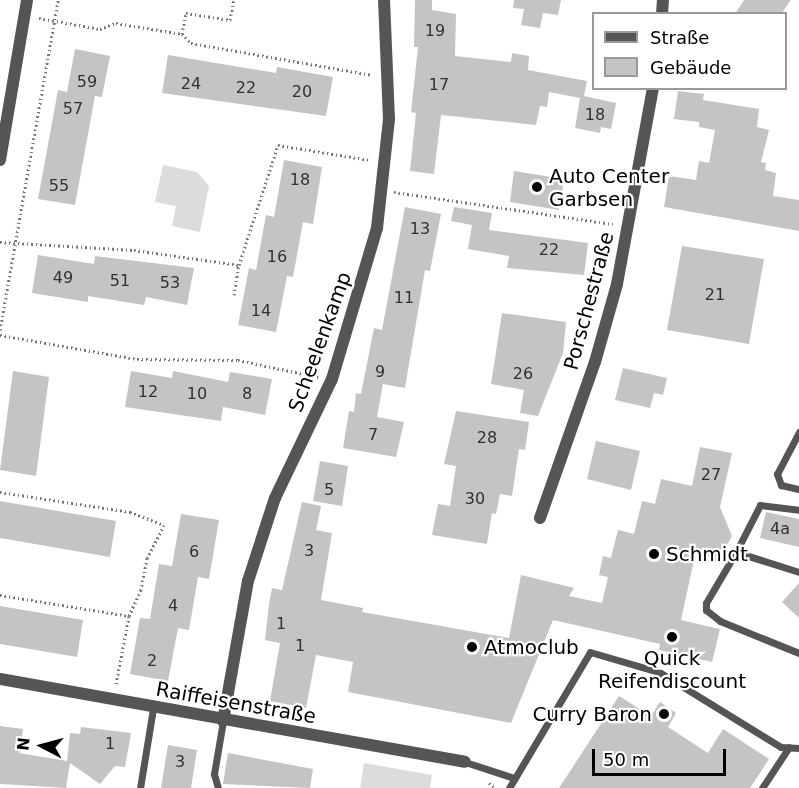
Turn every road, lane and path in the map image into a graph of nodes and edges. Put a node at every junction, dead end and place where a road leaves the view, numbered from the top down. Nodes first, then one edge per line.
1 (27, 0) edge
2 (58, 0) edge
3 (234, 0) edge
4 (384, 0) edge
5 (25, 16) junction
6 (54, 21) junction
7 (182, 34) junction
8 (388, 78) junction
9 (653, 90) edge
10 (0, 160) edge
11 (387, 163) junction
12 (384, 190) junction
13 (630, 227) junction
14 (0, 242) edge
15 (16, 245) junction
16 (239, 265) junction
17 (234, 295) dead end
18 (0, 330) edge
19 (0, 335) edge
20 (332, 379) junction
21 (799, 432) edge
22 (799, 489) edge
23 (0, 492) edge
24 (799, 510) edge
25 (540, 518) dead end
26 (736, 552) junction
27 (799, 572) edge
28 (0, 595) edge
29 (129, 616) junction
30 (799, 653) edge
31 (0, 679) edge
32 (113, 701) junction
33 (153, 709) junction
34 (222, 721) junction
35 (789, 747) junction
36 (799, 748) edge
37 (465, 762) joint
38 (514, 778) junction
39 (140, 788) edge
40 (218, 788) edge
41 (509, 788) edge
42 (762, 788) edge

1 - 5 street
2 - 6 path
3 - 7 path
4 - 8 street, Scheelenkamp
5 - 6 path
5 - 10 street
6 - 7 path
6 - 15 path
7 - 8 path
8 - 11 street, Scheelenkamp
9 - 13 street, Porschestraße
11 - 12 street, Scheelenkamp
11 - 16 path
12 - 13 path
12 - 20 street, Scheelenkamp
13 - 25 street, Porschestraße
14 - 15 path
15 - 16 path
15 - 18 path
16 - 17 path
19 - 20 path
20 - 34 street, Scheelenkamp
21 - 22 lane
23 - 29 path
24 - 26 lane
26 - 27 lane
26 - 30 lane
28 - 29 path
29 - 32 path
31 - 32 street, Raiffeisenstraße
32 - 33 street, Raiffeisenstraße
33 - 34 street, Raiffeisenstraße
33 - 39 lane
34 - 37 street, Raiffeisenstraße
34 - 40 lane
35 - 36 lane
35 - 38 lane
35 - 42 lane
37 - 38 lane
38 - 41 lane

